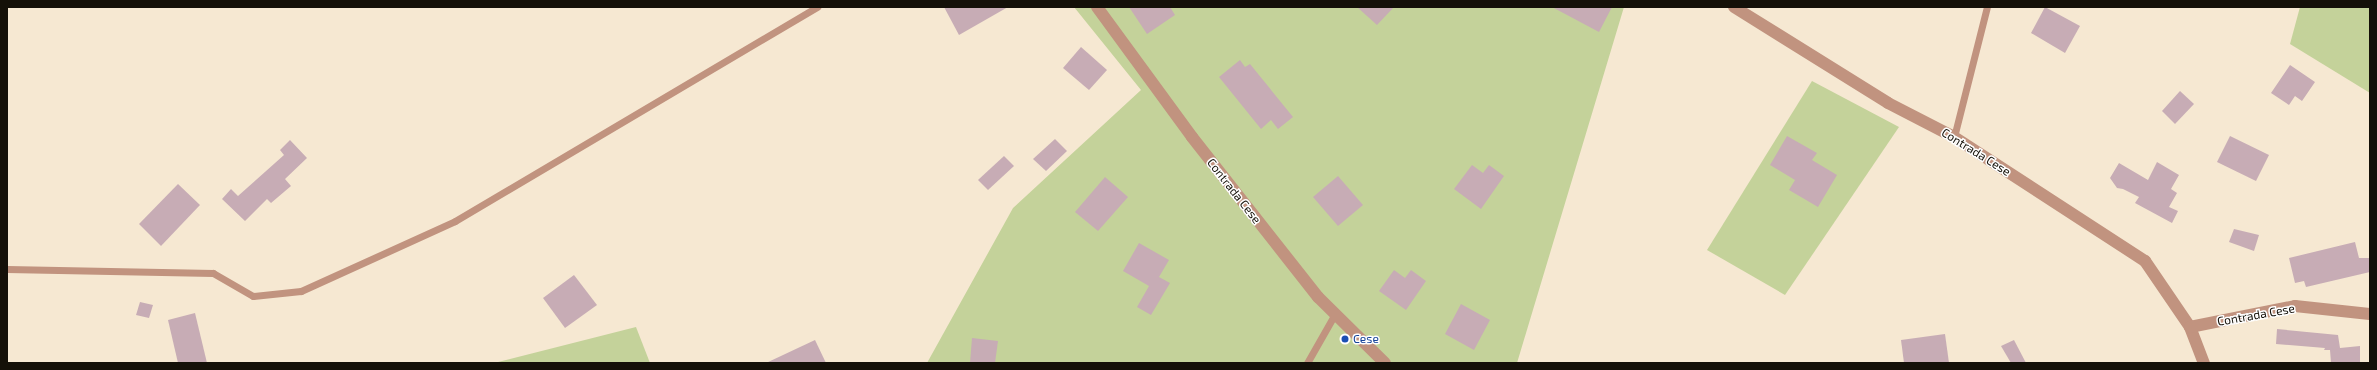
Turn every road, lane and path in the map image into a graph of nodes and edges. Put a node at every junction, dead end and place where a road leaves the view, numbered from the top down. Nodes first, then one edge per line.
1 (817, 7) edge
2 (1097, 7) edge
3 (1734, 7) edge
4 (1987, 7) edge
5 (1954, 137) junction
6 (7, 269) edge
7 (1335, 314) junction
8 (2370, 314) edge
9 (2190, 327) junction
10 (1307, 363) edge
11 (1385, 363) edge
12 (2204, 363) edge

1 - 6 lane
2 - 7 street, Contrada Cese
3 - 5 street, Contrada Cese
4 - 5 lane
5 - 9 street, Contrada Cese
7 - 10 lane
7 - 11 street, Contrada Cese
8 - 9 street, Contrada Cese
9 - 12 street, Contrada Cese

